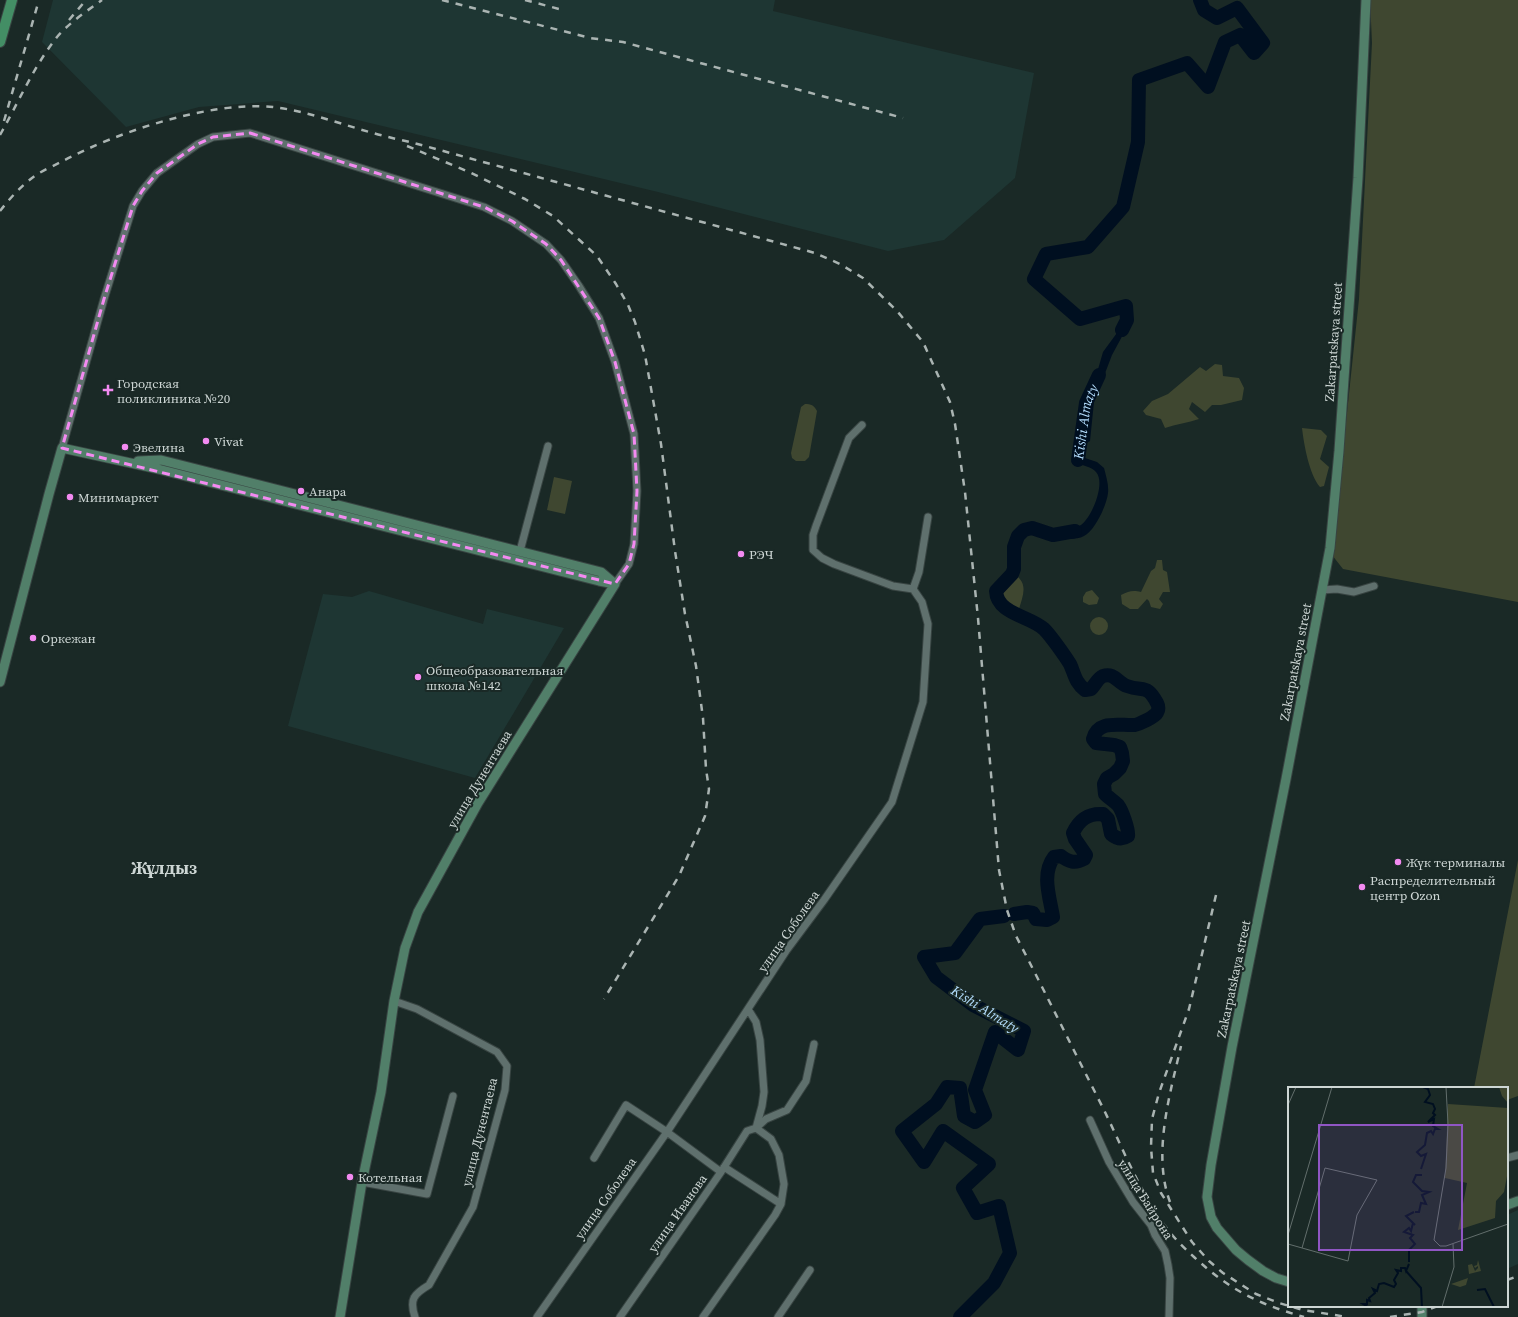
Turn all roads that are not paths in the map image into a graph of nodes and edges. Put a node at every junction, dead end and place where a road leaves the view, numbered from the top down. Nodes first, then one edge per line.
1 (12, 0) edge
2 (1366, 0) edge
3 (0, 42) edge
4 (862, 425) dead end
5 (548, 446) dead end
6 (62, 448) junction
7 (125, 462) junction
8 (928, 517) dead end
9 (520, 552) junction
10 (615, 584) junction
11 (1374, 586) dead end
12 (913, 589) junction
13 (1322, 590) junction
14 (0, 682) edge
15 (394, 1001) junction
16 (748, 1009) junction
17 (814, 1044) dead end
18 (454, 1096) dead end
19 (1090, 1120) dead end
20 (756, 1128) junction
21 (667, 1132) junction
22 (1518, 1155) edge
23 (594, 1158) dead end
24 (1508, 1158) edge
25 (722, 1170) junction
26 (362, 1182) junction
27 (1518, 1201) edge
28 (780, 1204) junction
29 (1508, 1205) edge
30 (810, 1270) dead end
31 (1288, 1282) edge
32 (340, 1317) edge
33 (415, 1317) edge
34 (537, 1317) edge
35 (620, 1317) edge
36 (703, 1317) edge
37 (778, 1317) edge
38 (1169, 1317) edge

1 - 3 main road
2 - 13 street, Zakarpatskaya street
4 - 12 street
5 - 9 street
6 - 7 street
6 - 10 street
6 - 14 street
7 - 9 street
7 - 10 street
8 - 12 street
9 - 10 street
10 - 15 street, улица Дунентаева
11 - 13 street
12 - 16 street, улица Соболева
13 - 31 street, Zakarpatskaya street
15 - 26 street, улица Дунентаева
15 - 33 street, улица Дунентаева
16 - 20 street
16 - 21 street, улица Соболева
17 - 20 street, улица Иванова
18 - 26 street
19 - 38 street, улица Байрона
20 - 25 street, улица Иванова
20 - 28 street
21 - 23 street
21 - 25 street
21 - 34 street, улица Соболева
22 - 24 street
25 - 28 street
25 - 35 street, улица Иванова
26 - 32 street, улица Дунентаева
27 - 29 street
28 - 36 street
30 - 37 street

